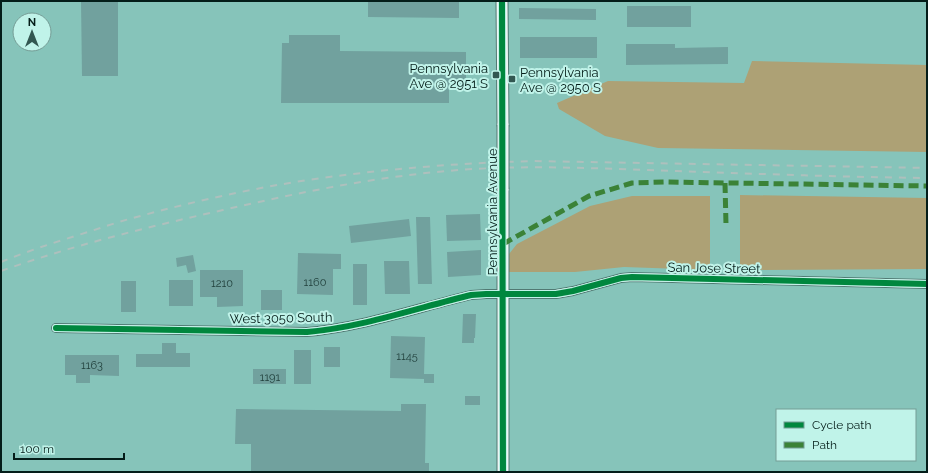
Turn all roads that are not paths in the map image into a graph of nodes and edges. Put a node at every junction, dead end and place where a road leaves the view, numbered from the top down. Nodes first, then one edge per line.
1 (502, 1) edge
2 (927, 284) edge
3 (503, 294) junction
4 (56, 328) dead end
5 (503, 472) edge

1 - 3 street, Pennsylvania Avenue, bridge
2 - 3 street, San Jose Street
3 - 4 street, West 3050 South
3 - 5 street, Pennsylvania Avenue

